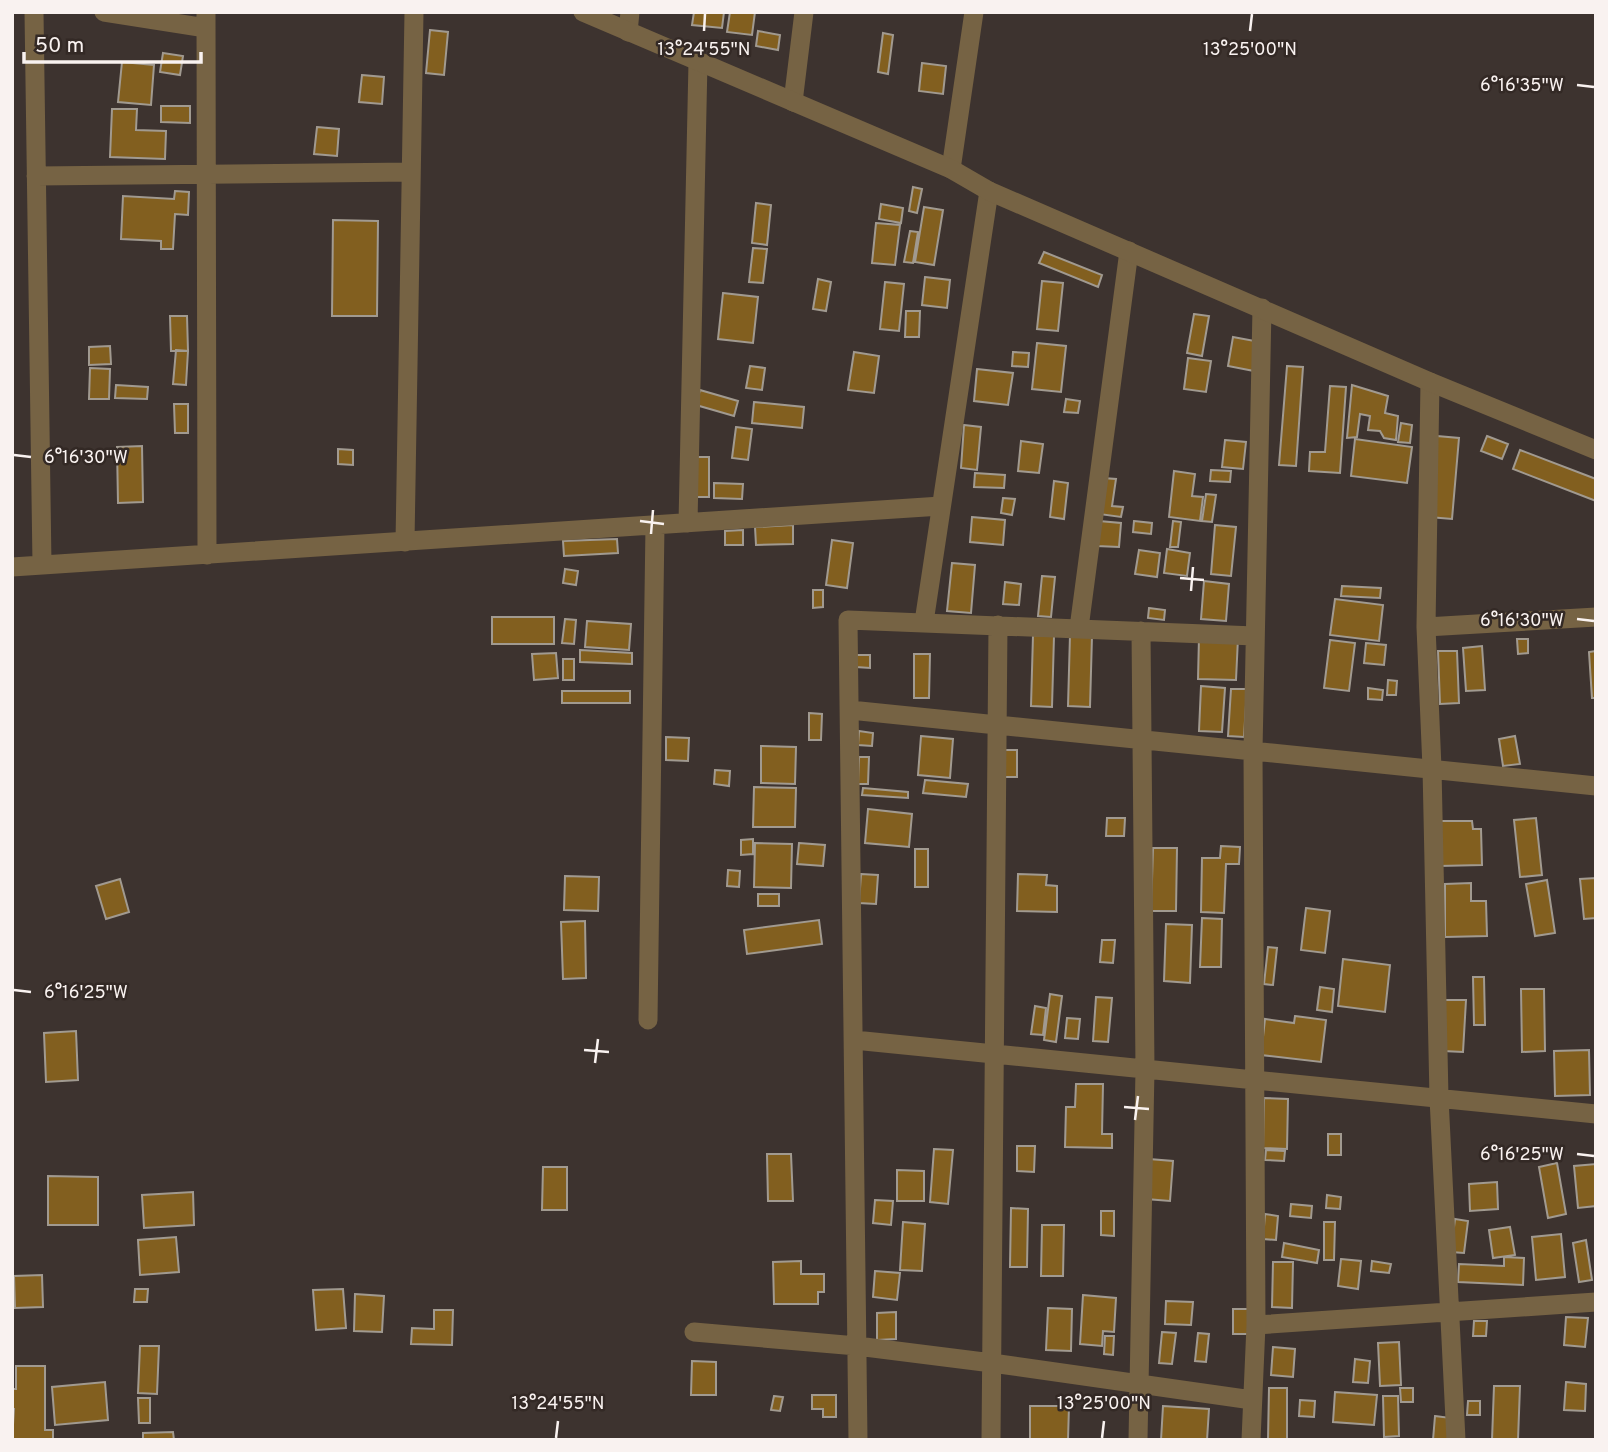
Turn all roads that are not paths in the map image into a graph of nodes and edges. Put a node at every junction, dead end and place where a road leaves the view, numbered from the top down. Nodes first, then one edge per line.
1 (34, 12) edge
2 (104, 12) edge
3 (414, 12) edge
4 (583, 12) edge
5 (804, 12) edge
6 (974, 12) edge
7 (206, 20) edge
8 (629, 22) edge
9 (698, 62) junction
10 (793, 102) junction
11 (951, 170) junction
12 (411, 172) junction
13 (206, 174) junction
14 (36, 176) junction
15 (989, 191) junction
16 (1129, 251) junction
17 (1262, 308) junction
18 (1430, 382) junction
19 (1596, 450) edge
20 (941, 506) junction
21 (688, 523) junction
22 (655, 525) junction
23 (405, 542) junction
24 (207, 555) junction
25 (42, 565) junction
26 (12, 567) edge
27 (1596, 617) edge
28 (924, 622) junction
29 (998, 625) junction
30 (1426, 627) junction
31 (1079, 628) junction
32 (1141, 631) junction
33 (1255, 636) junction
34 (850, 710) junction
35 (997, 724) junction
36 (1143, 738) junction
37 (1253, 751) junction
38 (1432, 768) junction
39 (1596, 786) edge
40 (648, 1020) dead end
41 (854, 1040) junction
42 (995, 1055) junction
43 (1145, 1069) junction
44 (1254, 1080) junction
45 (1439, 1098) junction
46 (1596, 1114) edge
47 (1596, 1302) edge
48 (1451, 1313) junction
49 (1256, 1325) junction
50 (694, 1332) dead end
51 (857, 1346) junction
52 (992, 1363) junction
53 (1139, 1384) junction
54 (1252, 1400) junction
55 (858, 1440) edge
56 (991, 1440) edge
57 (1138, 1440) edge
58 (1251, 1440) edge
59 (1456, 1440) edge

1 - 14 street
2 - 7 street
3 - 12 street
4 - 8 street
5 - 10 street
6 - 11 street
7 - 13 street
8 - 9 street
9 - 10 street
9 - 21 street
10 - 11 street
11 - 15 street
12 - 13 street
12 - 23 street
13 - 14 street
13 - 24 street
14 - 25 street
15 - 16 street
15 - 20 street
16 - 17 street
16 - 31 street
17 - 18 street
17 - 33 street
18 - 19 street
18 - 30 street
20 - 21 street
20 - 28 street
21 - 22 street
22 - 23 street
22 - 40 street
23 - 24 street
24 - 25 street
25 - 26 street
27 - 30 street
28 - 29 street
28 - 34 street
29 - 31 street
29 - 35 street
30 - 38 street
31 - 32 street
32 - 33 street
32 - 36 street
33 - 37 street
34 - 35 street
34 - 41 street
35 - 36 street
35 - 42 street
36 - 37 street
36 - 43 street
37 - 38 street
37 - 44 street
38 - 39 street
38 - 45 street
41 - 42 street
41 - 51 street
42 - 43 street
42 - 52 street
43 - 44 street
43 - 53 street
44 - 45 street
44 - 49 street
45 - 46 street
45 - 48 street
47 - 48 street
48 - 49 street
48 - 59 street
49 - 54 street
50 - 51 street
51 - 52 street
51 - 55 street
52 - 53 street
52 - 56 street
53 - 54 street
53 - 57 street
54 - 58 street

